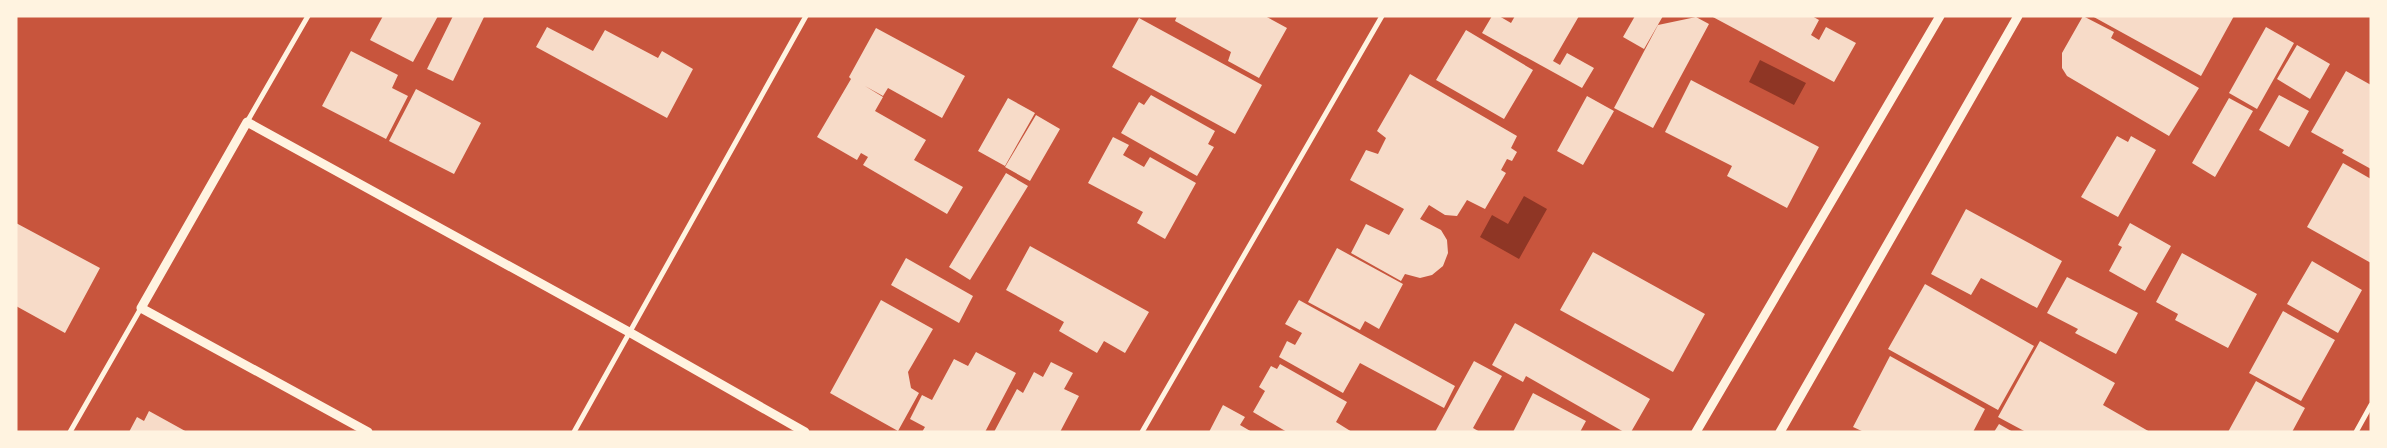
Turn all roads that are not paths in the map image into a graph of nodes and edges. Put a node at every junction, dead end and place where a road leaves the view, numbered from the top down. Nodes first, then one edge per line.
1 (308, 16) edge
2 (806, 16) edge
3 (1382, 16) edge
4 (1940, 16) edge
5 (2018, 16) edge
6 (247, 122) junction
7 (141, 308) junction
8 (629, 332) junction
9 (2371, 404) edge
10 (70, 432) edge
11 (368, 432) edge
12 (574, 432) edge
13 (804, 432) edge
14 (1142, 432) edge
15 (1696, 432) edge
16 (1780, 432) edge
17 (2356, 432) edge

1 - 6 street
2 - 8 street
3 - 14 street
4 - 15 street
5 - 16 street
6 - 7 street
6 - 8 street
7 - 10 street
7 - 11 street
8 - 12 street
8 - 13 street
9 - 17 street

